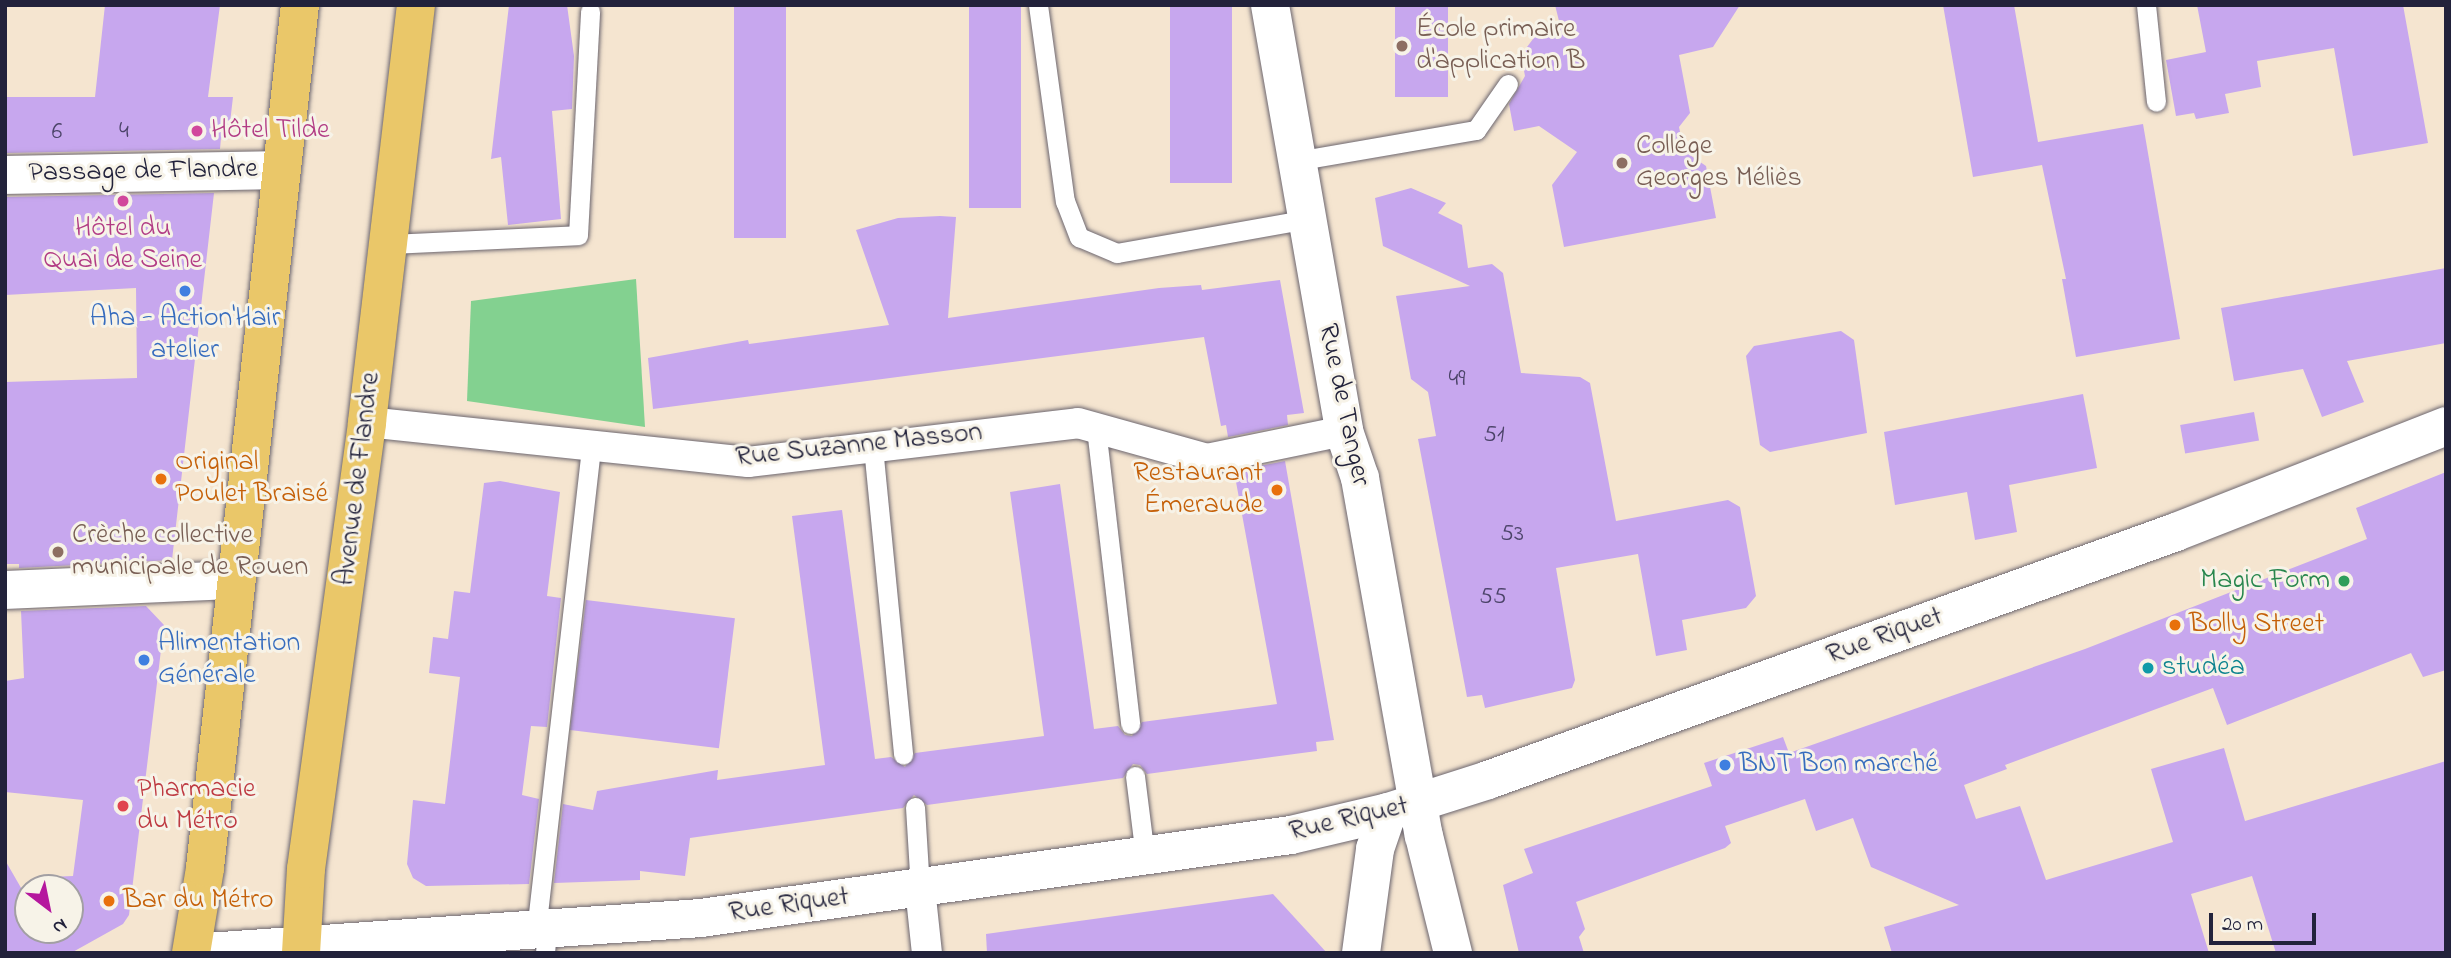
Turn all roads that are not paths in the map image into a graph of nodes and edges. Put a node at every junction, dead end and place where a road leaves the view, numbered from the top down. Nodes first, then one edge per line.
1 (300, 5) edge
2 (416, 5) edge
3 (1038, 5) edge
4 (1270, 5) edge
5 (2146, 5) edge
6 (590, 11) dead end
7 (1508, 84) dead end
8 (2156, 101) dead end
9 (1297, 162) junction
10 (280, 170) junction
11 (5, 175) edge
12 (1307, 219) junction
13 (388, 244) junction
14 (368, 422) junction
15 (2446, 426) edge
16 (1096, 428) junction
17 (1344, 431) junction
18 (592, 446) junction
19 (873, 447) junction
20 (235, 580) junction
21 (5, 590) edge
22 (1130, 724) dead end
23 (904, 755) dead end
24 (1135, 776) dead end
25 (915, 807) dead end
26 (1403, 808) junction
27 (1145, 856) junction
28 (920, 888) junction
29 (543, 938) edge
30 (301, 950) edge
31 (192, 953) edge
32 (927, 953) edge
33 (1361, 953) edge
34 (1452, 953) edge

1 - 10 main road
2 - 13 main road, Avenue de Flandre
3 - 12 lane
4 - 9 street, Rue de Tanger
5 - 8 lane
6 - 13 lane
7 - 9 lane
9 - 12 street, Rue de Tanger
10 - 11 street, Passage de Flandre
10 - 20 main road
12 - 17 street, Rue de Tanger
13 - 14 main road, Avenue de Flandre
14 - 18 street, Rue Suzanne Masson
14 - 30 main road, Avenue de Flandre
15 - 26 street, Rue Riquet
16 - 17 street, Rue Suzanne Masson
16 - 19 street, Rue Suzanne Masson
16 - 22 lane
17 - 26 street, Rue de Tanger
18 - 19 street, Rue Suzanne Masson
18 - 29 lane
19 - 23 lane
20 - 21 street
20 - 31 main road
24 - 27 lane
25 - 28 lane
26 - 27 street, Rue Riquet
26 - 33 street
26 - 34 street, Rue de Tanger
27 - 28 street, Rue Riquet
28 - 29 street, Rue Riquet
28 - 32 street
29 - 30 street, Rue Riquet
30 - 31 street, Rue Riquet

